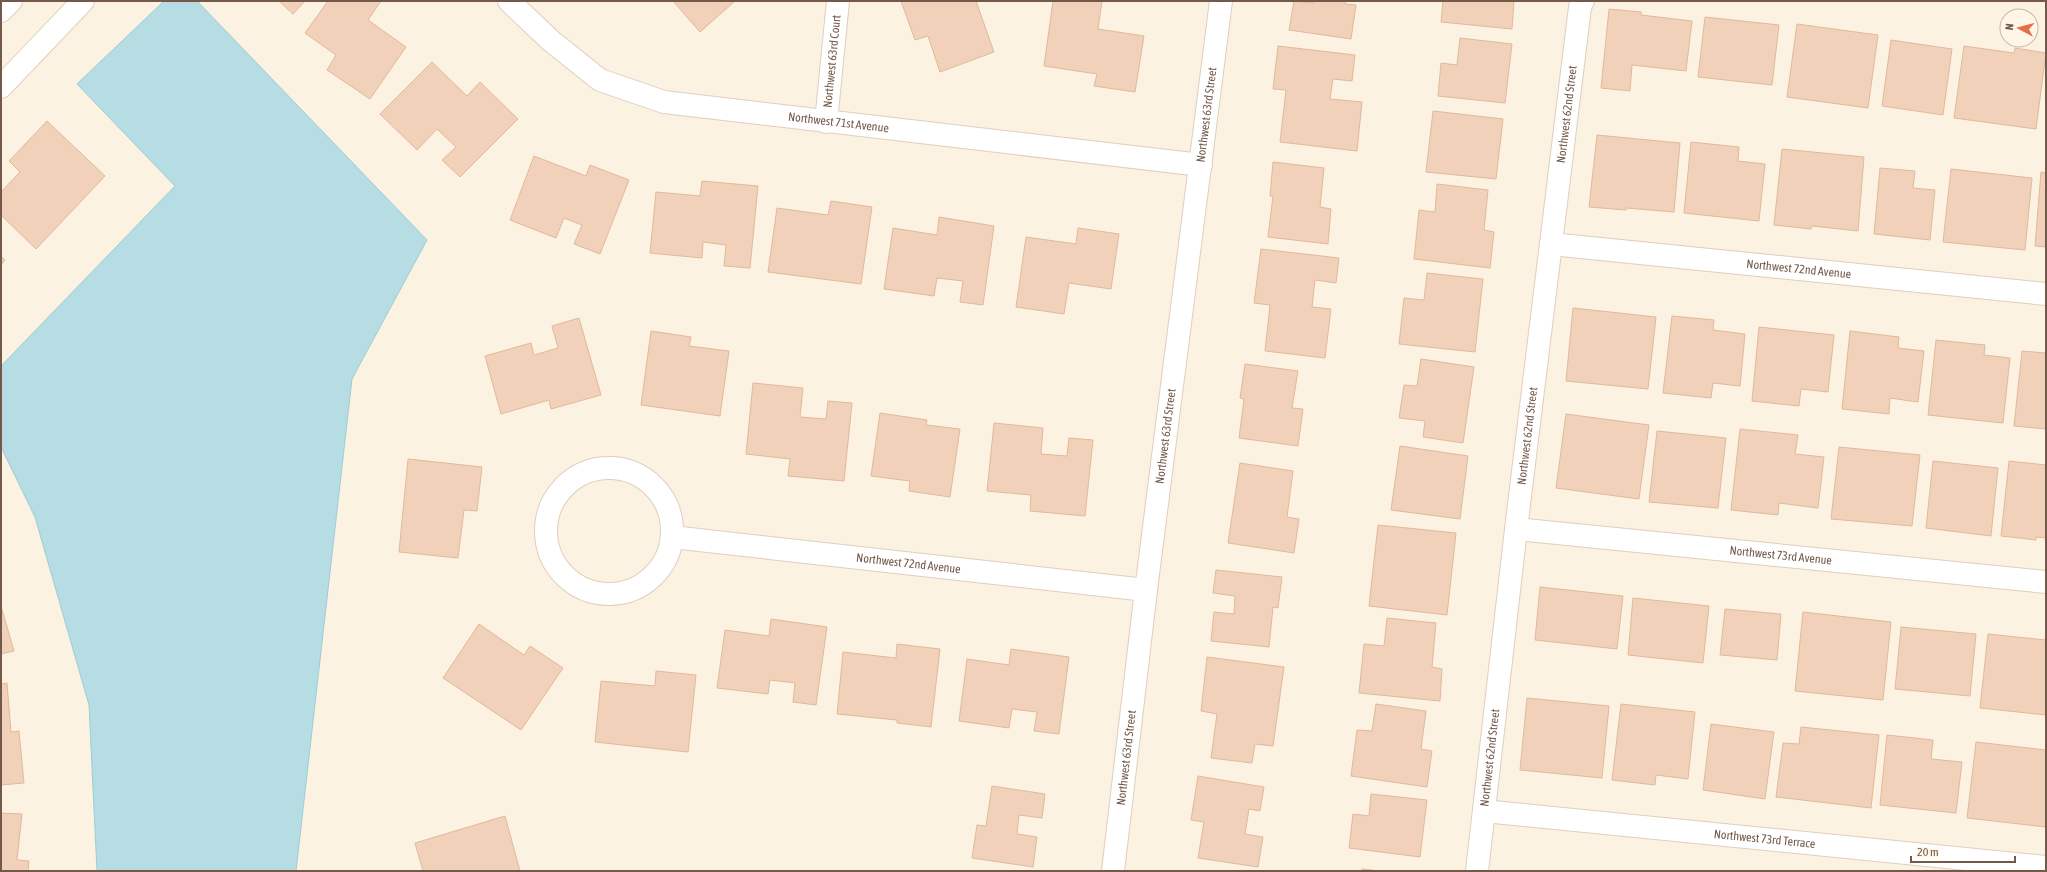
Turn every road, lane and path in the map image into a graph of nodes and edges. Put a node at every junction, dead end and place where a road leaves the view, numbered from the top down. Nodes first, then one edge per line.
1 (11, 1) edge
2 (83, 1) edge
3 (509, 1) edge
4 (838, 1) edge
5 (1221, 1) edge
6 (1583, 1) edge
7 (1, 11) edge
8 (1, 87) edge
9 (826, 122) junction
10 (1201, 165) junction
11 (1551, 244) junction
12 (2046, 294) edge
13 (1516, 529) junction
14 (672, 537) junction
15 (2046, 582) edge
16 (1146, 590) junction
17 (1484, 811) junction
18 (2046, 868) edge
19 (1113, 871) edge
20 (1477, 871) edge

1 - 7 street
2 - 8 street
3 - 9 street, Northwest 71st Avenue
4 - 9 street, Northwest 63rd Court
5 - 10 street, Northwest 63rd Street
6 - 11 street, Northwest 62nd Street
9 - 10 street, Northwest 71st Avenue
10 - 16 street, Northwest 63rd Street
11 - 12 street, Northwest 72nd Avenue
11 - 13 street, Northwest 62nd Street
13 - 15 street, Northwest 73rd Avenue
13 - 17 street, Northwest 62nd Street
14 - 14 street
14 - 16 street, Northwest 72nd Avenue
16 - 19 street, Northwest 63rd Street
17 - 18 street, Northwest 73rd Terrace
17 - 20 street, Northwest 62nd Street

